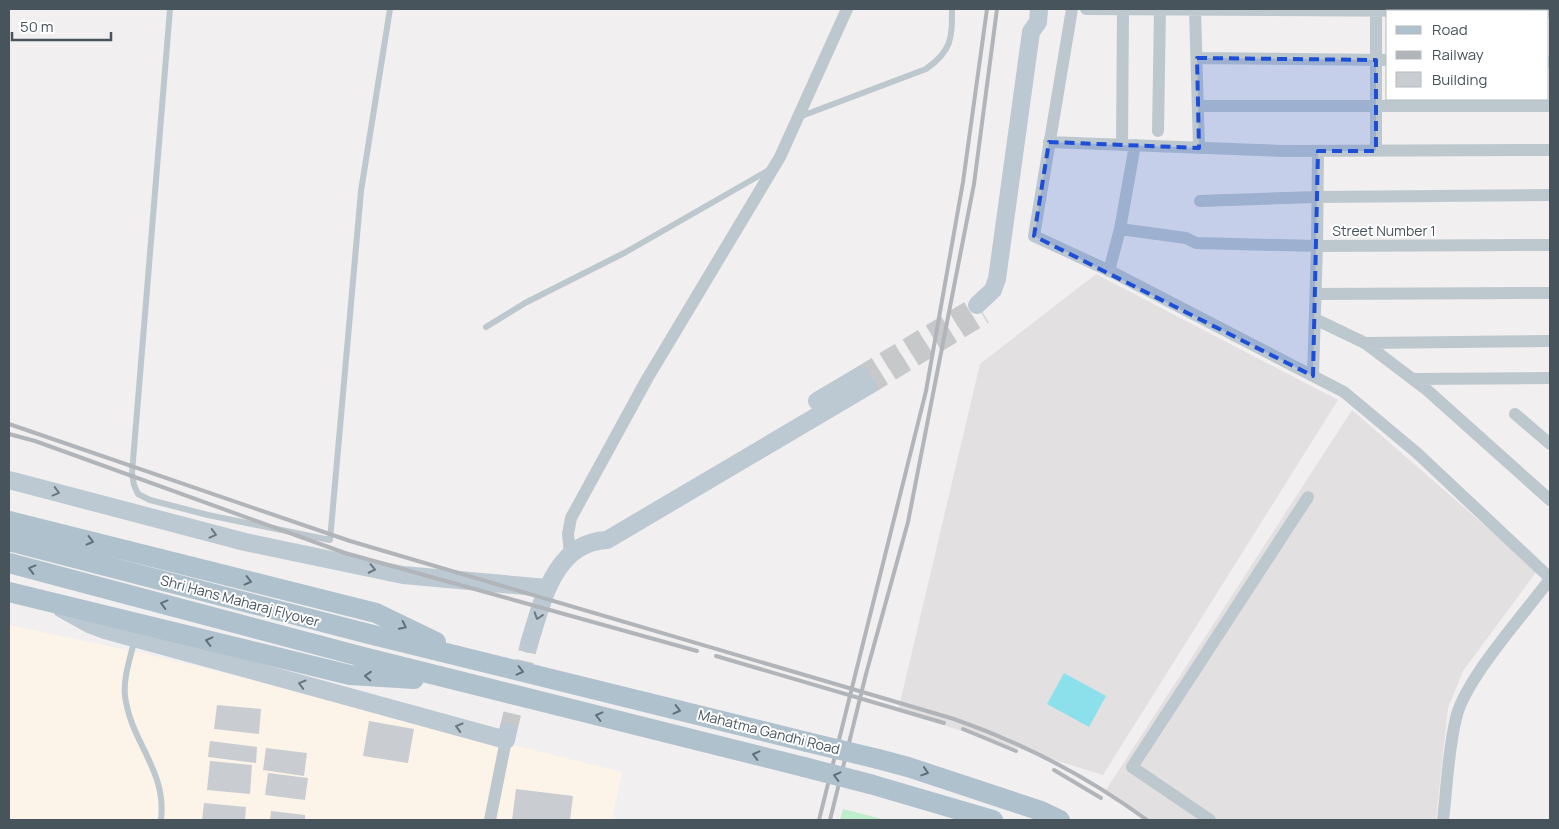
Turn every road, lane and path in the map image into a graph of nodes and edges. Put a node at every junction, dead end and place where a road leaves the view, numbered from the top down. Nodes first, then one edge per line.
1 (170, 9) edge
2 (390, 9) edge
3 (846, 9) edge
4 (952, 9) edge
5 (1072, 9) edge
6 (1086, 9) edge
7 (1123, 9) edge
8 (1160, 9) edge
9 (1196, 9) edge
10 (1376, 10) edge
11 (1038, 15) edge
12 (1197, 58) junction
13 (1382, 60) edge
14 (1198, 106) junction
15 (1376, 106) junction
16 (1550, 106) edge
17 (797, 118) junction
18 (1158, 131) dead end
19 (1049, 142) junction
20 (1128, 145) junction
21 (1199, 148) junction
22 (1376, 150) junction
23 (1550, 150) edge
24 (1318, 151) junction
25 (773, 168) junction
26 (1550, 195) edge
27 (1317, 197) junction
28 (1200, 200) dead end
29 (1120, 229) junction
30 (1550, 245) edge
31 (1317, 246) junction
32 (1109, 271) junction
33 (1550, 293) edge
34 (1316, 294) junction
35 (980, 310) tunnel mouth
36 (1315, 319) junction
37 (486, 327) dead end
38 (1550, 341) edge
39 (1365, 343) junction
40 (1313, 376) junction
41 (1550, 378) edge
42 (1413, 379) junction
43 (865, 380) tunnel mouth
44 (1515, 414) dead end
45 (1550, 444) edge
46 (9, 480) edge
47 (1308, 497) dead end
48 (1550, 500) edge
49 (9, 521) edge
50 (9, 541) edge
51 (570, 554) junction
52 (9, 563) edge
53 (1550, 579) edge
54 (547, 588) junction
55 (9, 592) edge
56 (51, 602) junction
57 (135, 637) junction
58 (529, 644) tunnel mouth
59 (472, 660) junction
60 (469, 683) junction
61 (507, 736) joint
62 (161, 820) edge
63 (490, 820) edge
64 (993, 820) edge
65 (1060, 820) edge
66 (1210, 820) edge
67 (1443, 820) edge

1 - 2 lane
3 - 17 street
4 - 17 lane
5 - 19 street
6 - 7 street
7 - 8 street
7 - 20 street
8 - 9 street
8 - 18 street
9 - 10 street
9 - 12 street
10 - 13 street
11 - 35 street
12 - 13 street
12 - 14 street
13 - 15 street
14 - 15 street
14 - 21 street
15 - 16 street
15 - 22 street
17 - 25 street
19 - 20 street
19 - 32 street
20 - 21 street
20 - 29 street
21 - 24 street
22 - 23 street
22 - 24 street
24 - 27 street
25 - 37 lane
25 - 51 street
26 - 27 street
27 - 28 street
27 - 31 street
29 - 31 street
29 - 32 street
30 - 31 street, Street Number 1
31 - 34 street, Street Number 1
32 - 40 street
33 - 34 street
34 - 36 street, Street Number 1
36 - 39 street
36 - 40 street, Street Number 1
38 - 39 street
39 - 42 street
40 - 53 street
41 - 42 street
42 - 48 street
43 - 51 street
44 - 45 street
46 -> 54 street
47 - 66 street
49 -> 59 main road
50 - 59 main road, Shri Hans Maharaj Flyover
51 - 54 street
60 -> 52 main road, Shri Hans Maharaj Flyover
53 - 67 street
54 -> 58 street
55 - 56 main road
56 - 57 street
60 -> 56 main road
61 -> 57 street
57 - 62 lane
59 -> 65 main road, Mahatma Gandhi Road, bridge
64 -> 60 main road, Mahatma Gandhi Road, bridge
61 - 63 street

